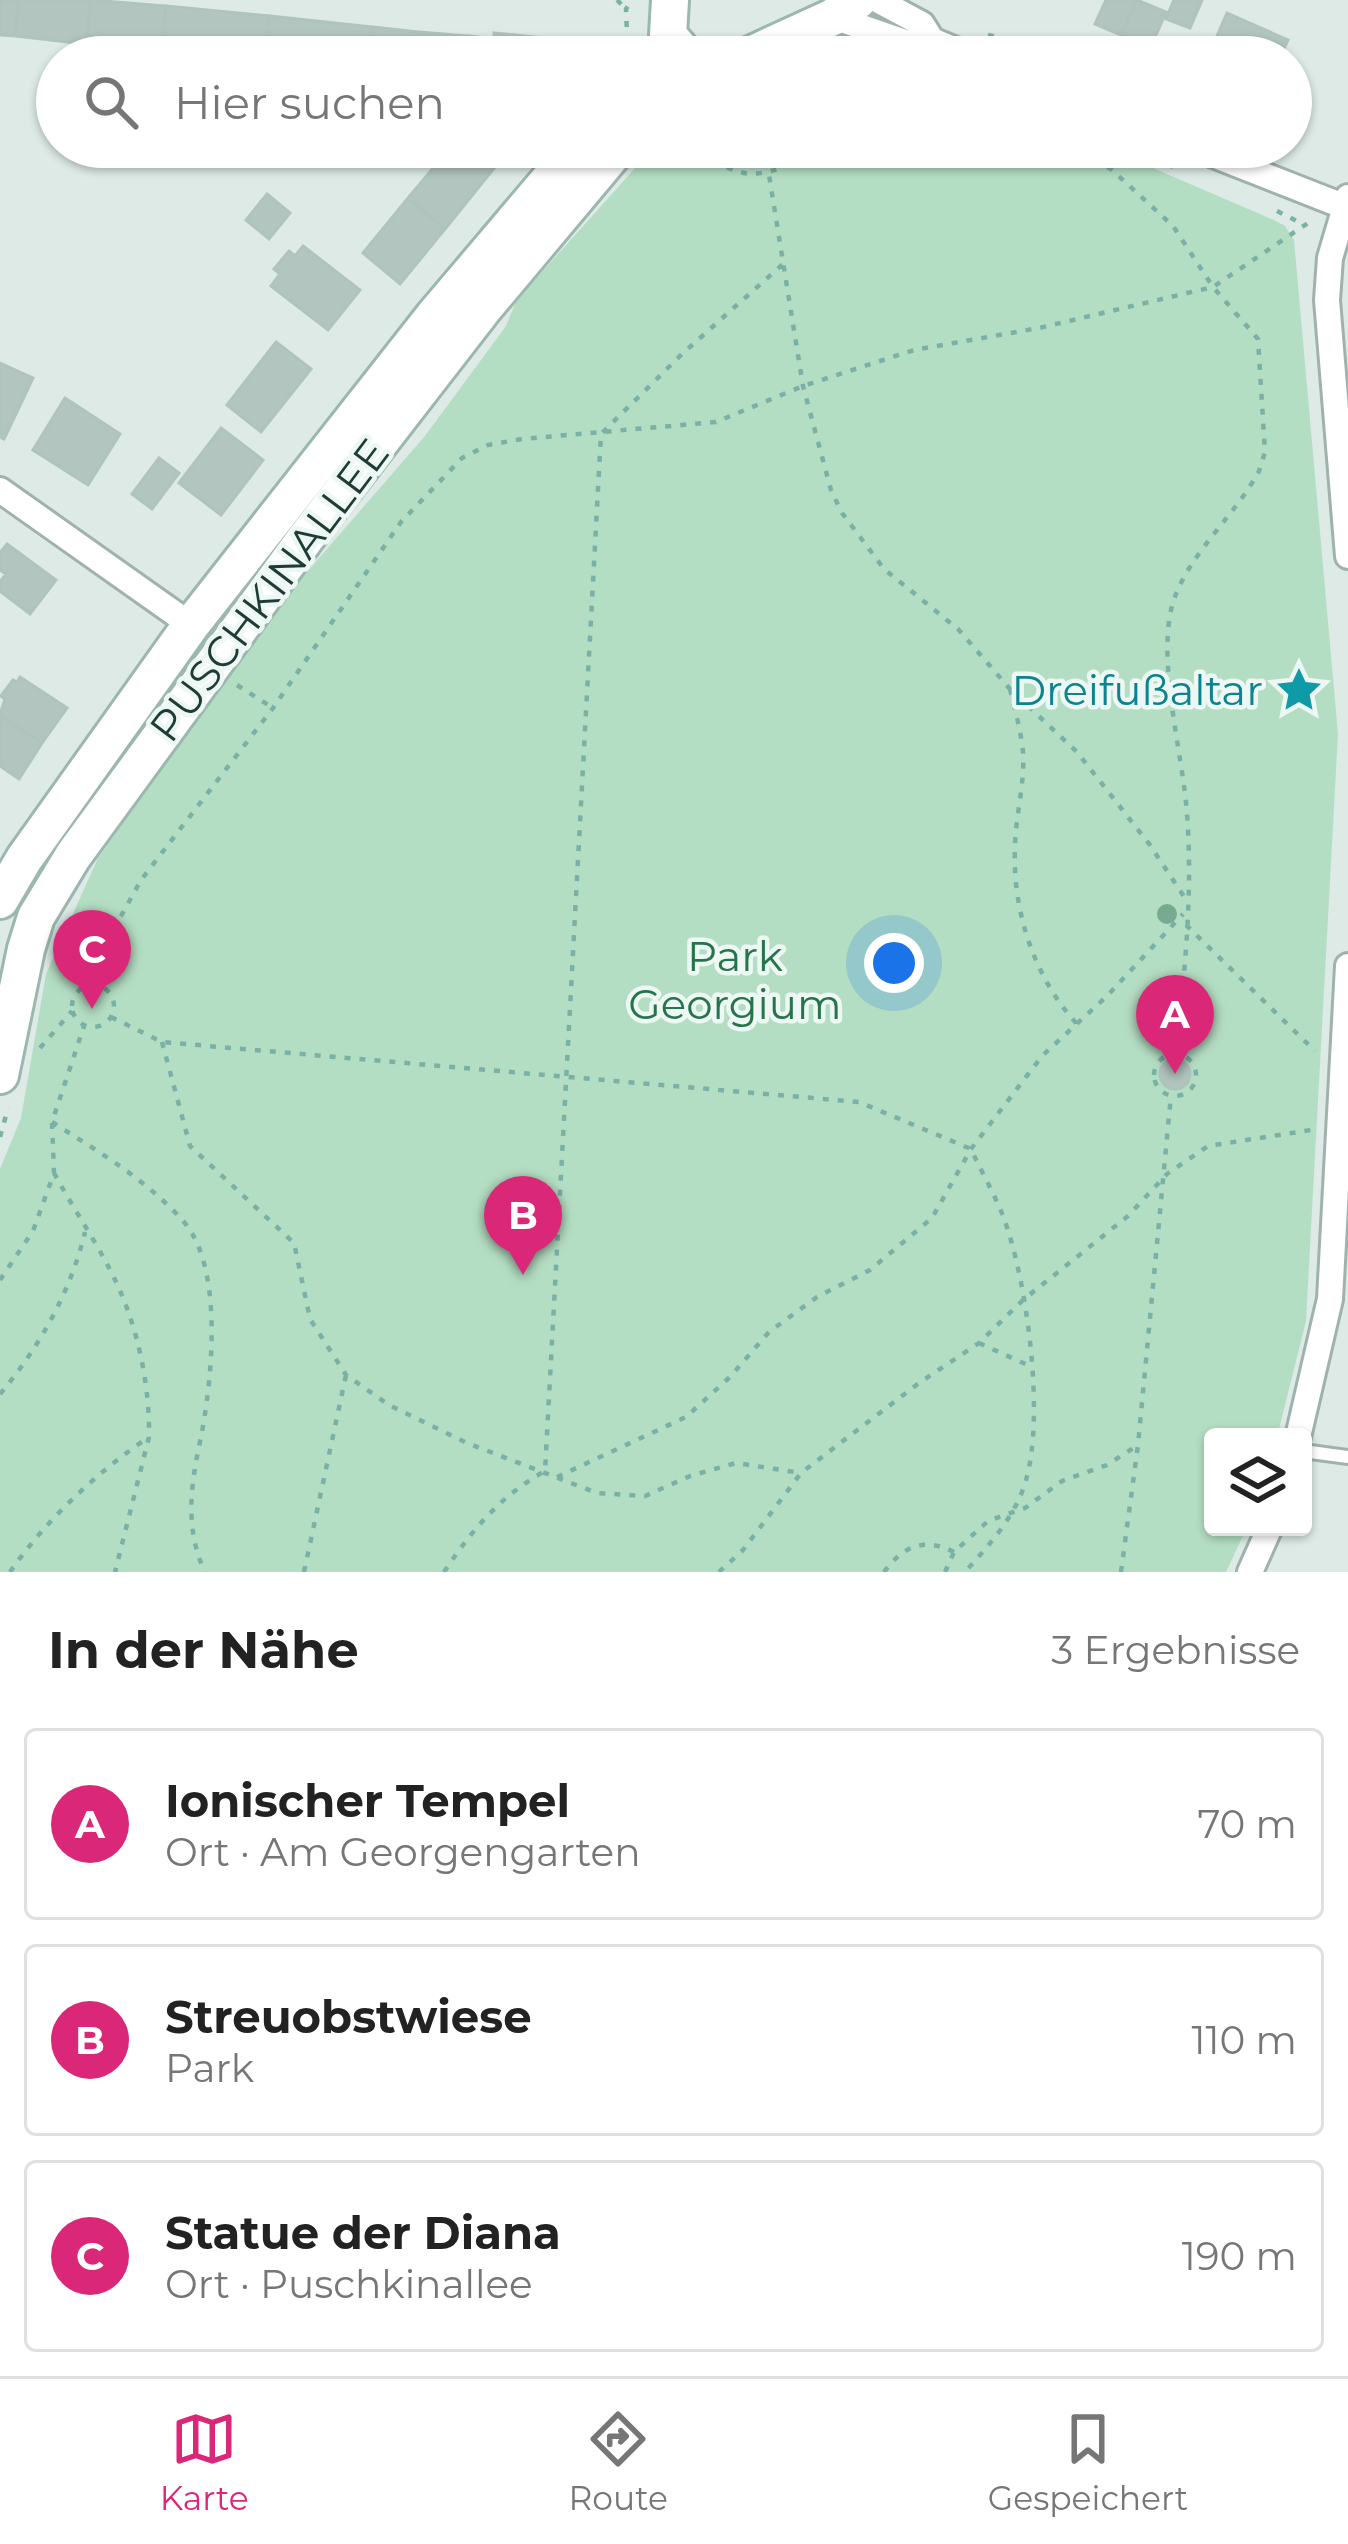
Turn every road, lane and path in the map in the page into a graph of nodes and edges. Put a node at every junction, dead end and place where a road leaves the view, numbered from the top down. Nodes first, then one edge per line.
1 (877, 0) edge
2 (618, 1) edge
3 (845, 9) edge
4 (658, 21) edge
5 (986, 34) dead end
6 (789, 36) edge
7 (895, 36) edge
8 (929, 36) edge
9 (993, 36) edge
10 (559, 168) edge
11 (601, 168) edge
12 (732, 168) edge
13 (770, 168) edge
14 (785, 168) edge
15 (1109, 168) edge
16 (1250, 168) edge
17 (769, 175) junction
18 (1347, 204) edge
19 (783, 265) junction
20 (1214, 286) junction
21 (803, 386) junction
22 (601, 434) junction
23 (0, 490) edge
24 (1348, 556) edge
25 (190, 625) junction
26 (1010, 689) junction
27 (1186, 899) junction
28 (0, 900) edge
29 (1186, 910) junction
30 (1186, 925) junction
31 (1348, 966) edge
32 (91, 985) junction
33 (72, 1011) junction
34 (111, 1017) junction
35 (1077, 1024) junction
36 (84, 1026) junction
37 (162, 1042) junction
38 (1175, 1053) junction
39 (14, 1069) edge
40 (567, 1075) junction
41 (1346, 1079) edge
42 (1172, 1095) junction
43 (52, 1122) junction
44 (1340, 1122) junction
45 (970, 1149) junction
46 (54, 1173) junction
47 (1167, 1174) junction
48 (86, 1232) junction
49 (0, 1280) edge
50 (1023, 1300) junction
51 (979, 1342) junction
52 (1032, 1367) junction
53 (346, 1375) junction
54 (0, 1394) edge
55 (1300, 1428) edge
56 (149, 1437) junction
57 (1138, 1444) junction
58 (1312, 1452) edge
59 (1348, 1457) edge
60 (545, 1471) junction
61 (801, 1473) junction
62 (557, 1478) junction
63 (1012, 1511) junction
64 (1266, 1536) edge
65 (954, 1552) junction
66 (10, 1572) edge
67 (115, 1572) edge
68 (205, 1572) edge
69 (304, 1572) edge
70 (444, 1572) edge
71 (719, 1572) edge
72 (884, 1572) edge
73 (945, 1572) edge
74 (965, 1572) edge
75 (1121, 1572) edge
76 (1250, 1572) edge

1 - 8 street
2 - 4 path
3 - 6 main road
3 - 7 street
5 - 9 path
10 - 25 main road, PUSCHKINALLEE
11 - 39 main road, PUSCHKINALLEE
12 - 17 path
13 - 17 path
14 - 17 path
15 - 20 path
16 - 18 street
17 - 19 path
18 - 20 path
18 - 24 street
19 - 21 path
19 - 22 path
20 - 21 path
20 - 27 path
21 - 22 path
21 - 26 path
22 - 32 path
22 - 40 path
23 - 25 street
25 - 28 main road, PUSCHKINALLEE
26 - 27 path
26 - 35 path
27 - 29 path
29 - 30 path
29 - 35 path
30 - 38 path
30 - 41 path
31 - 41 street
32 - 33 path
32 - 34 path
33 - 36 path
33 - 39 path
34 - 36 path
34 - 37 path
35 - 45 path
36 - 43 path
37 - 40 path
37 - 53 path
38 - 42 path
38 - 42 path
40 - 45 path
40 - 60 path
41 - 44 street
42 - 47 path
43 - 46 path
43 - 68 path
44 - 47 path
44 - 55 street
45 - 50 path
45 - 62 path
46 - 48 path
46 - 49 path
47 - 50 path
47 - 57 path
48 - 54 path
48 - 56 path
50 - 51 path
50 - 52 path
51 - 52 path
51 - 61 path
52 - 63 path
53 - 60 path
53 - 69 path
56 - 66 path
56 - 67 path
57 - 63 path
57 - 75 path
58 - 59 lane
60 - 62 path
60 - 70 path
61 - 62 path
61 - 71 path
63 - 65 path
63 - 74 path
64 - 76 street
65 - 72 path
65 - 73 path

